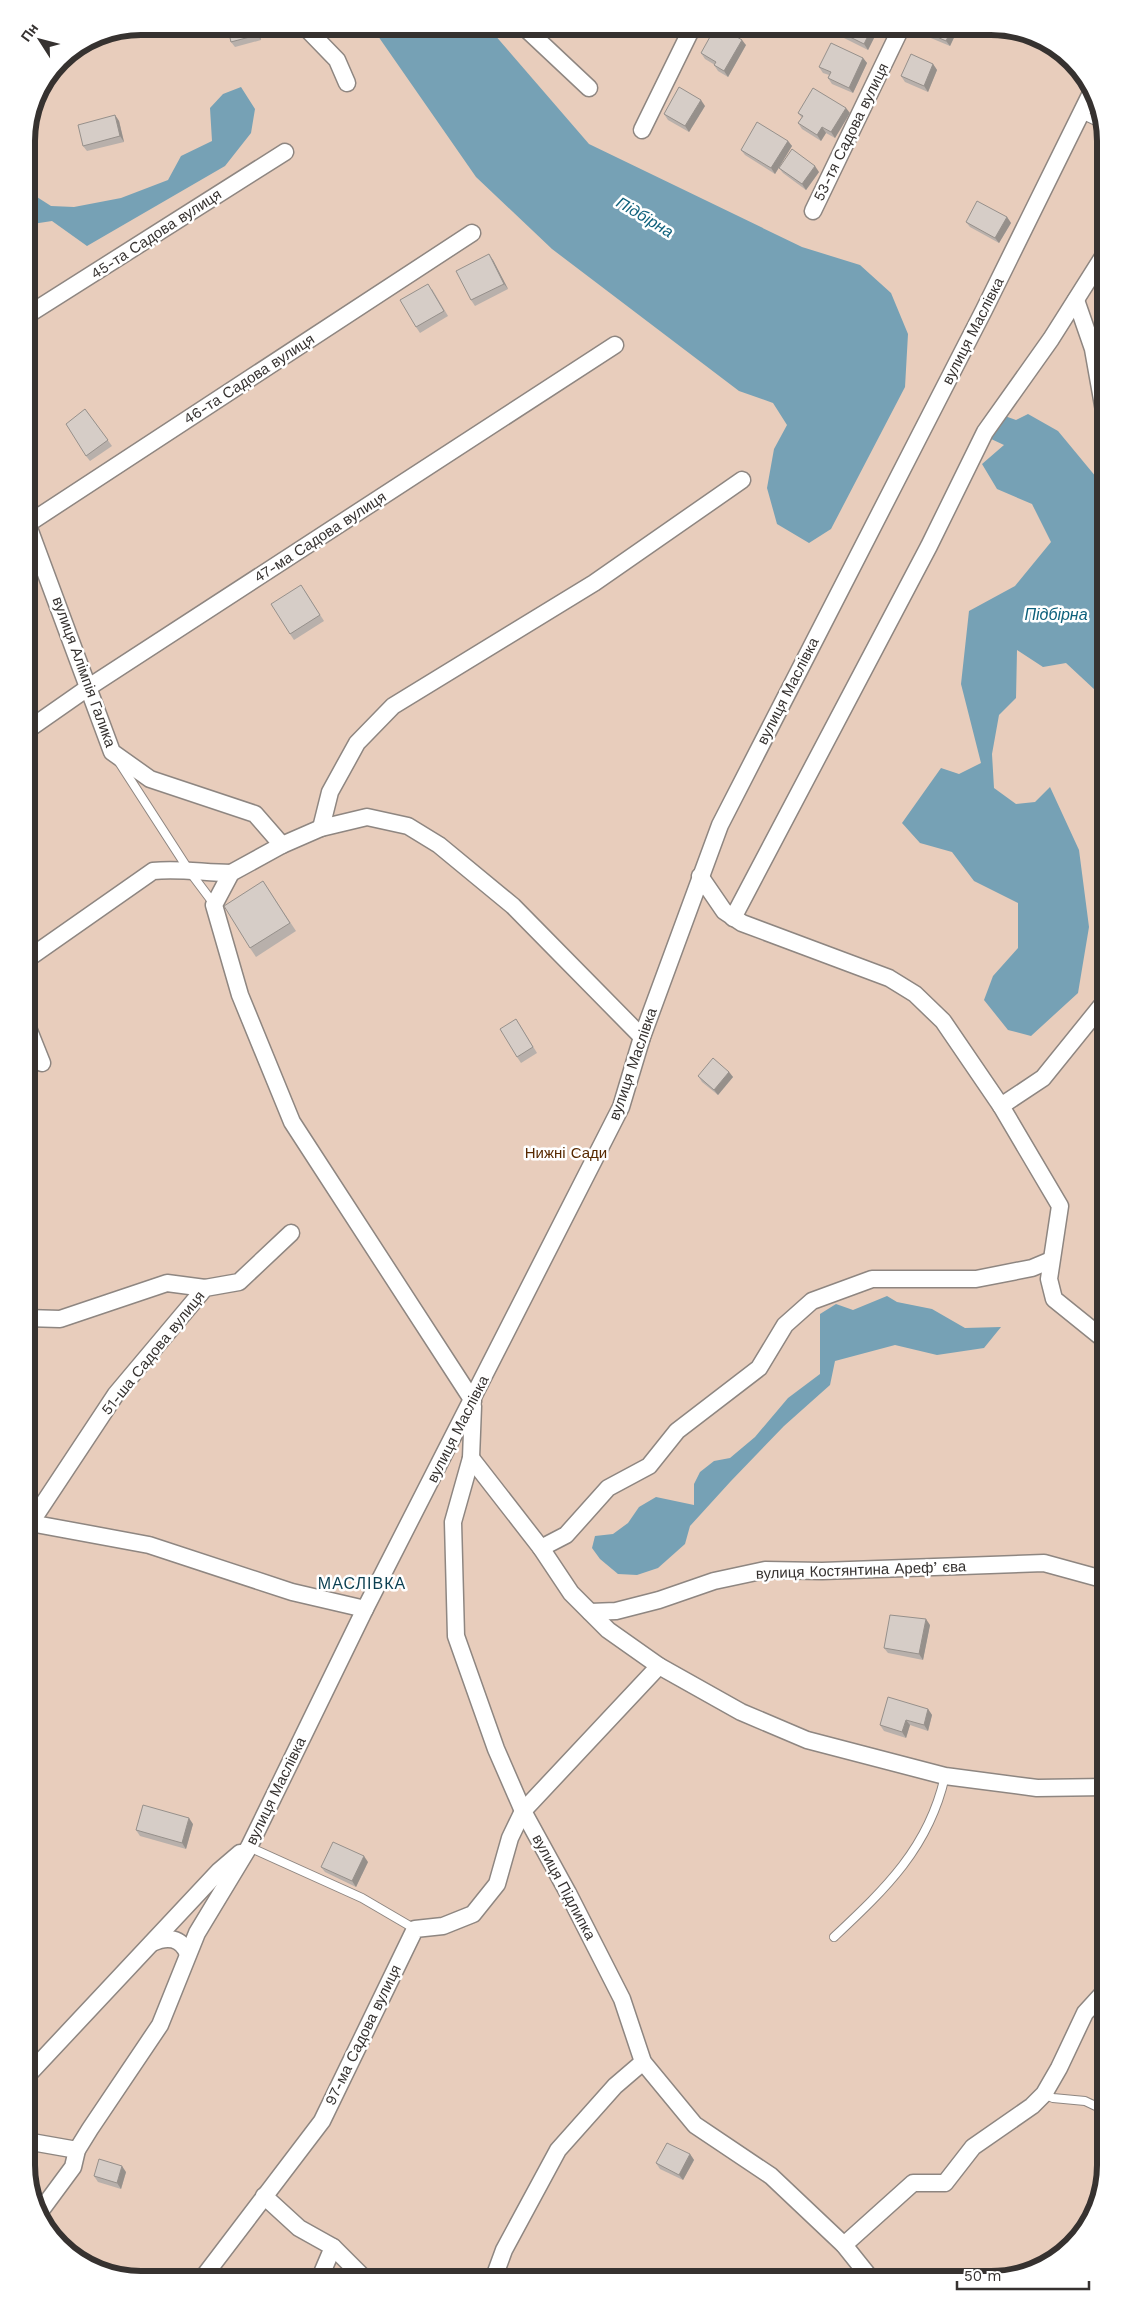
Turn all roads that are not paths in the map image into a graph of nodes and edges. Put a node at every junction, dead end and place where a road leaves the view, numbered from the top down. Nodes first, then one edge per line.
1 (313, 35) edge
2 (532, 35) edge
3 (689, 35) edge
4 (898, 35) edge
5 (347, 83) dead end
6 (588, 88) dead end
7 (1088, 99) edge
8 (1081, 114) junction
9 (1095, 121) edge
10 (642, 130) dead end
11 (285, 152) dead end
12 (813, 211) dead end
13 (472, 233) dead end
14 (1097, 264) edge
15 (1076, 300) junction
16 (35, 310) edge
17 (616, 345) dead end
18 (1097, 371) edge
19 (742, 480) dead end
20 (35, 518) edge
21 (35, 544) edge
22 (89, 687) junction
23 (35, 724) edge
24 (112, 752) junction
25 (321, 828) junction
26 (282, 845) junction
27 (190, 872) junction
28 (231, 873) junction
29 (700, 876) junction
30 (214, 905) junction
31 (733, 918) junction
32 (35, 954) edge
33 (1097, 1011) edge
34 (642, 1037) junction
35 (35, 1046) edge
36 (42, 1063) dead end
37 (1001, 1106) junction
38 (291, 1233) dead end
39 (1051, 1260) junction
40 (205, 1288) junction
41 (35, 1318) edge
42 (1097, 1334) edge
43 (473, 1401) junction
44 (472, 1458) junction
45 (35, 1516) edge
46 (35, 1528) edge
47 (541, 1548) junction
48 (1097, 1578) edge
49 (365, 1609) junction
50 (590, 1612) junction
51 (659, 1666) junction
52 (945, 1776) junction
53 (1097, 1787) edge
54 (523, 1810) junction
55 (249, 1847) junction
56 (415, 1929) junction
57 (834, 1937) dead end
58 (152, 1943) junction
59 (188, 1954) junction
60 (1097, 2000) edge
61 (643, 2062) junction
62 (35, 2067) edge
63 (1044, 2094) junction
64 (1097, 2107) edge
65 (35, 2143) edge
66 (77, 2150) junction
67 (264, 2196) junction
68 (44, 2207) edge
69 (844, 2245) junction
70 (333, 2247) junction
71 (208, 2271) edge
72 (321, 2271) edge
73 (357, 2271) edge
74 (496, 2271) edge
75 (865, 2271) edge

1 - 5 street
2 - 6 street
3 - 10 street
4 - 12 street, 53-тя Садова вулиця
7 - 8 street, вулиця Маслівка
8 - 9 lane
8 - 29 street, вулиця Маслівка
11 - 16 street, 45-та Садова вулиця
13 - 20 street, 46-та Садова вулиця
14 - 15 street
15 - 18 street
15 - 31 street
17 - 22 street, 47-ма Садова вулиця
19 - 25 street
21 - 22 street, вулиця Алімпія Галика
22 - 23 street, 47-ма Садова вулиця
22 - 24 street, вулиця Алімпія Галика
24 - 26 street, вулиця Алімпія Галика
24 - 27 lane
25 - 26 street
25 - 34 street
26 - 28 street
27 - 28 street
27 - 30 lane
27 - 32 street
28 - 30 street
29 - 31 street
29 - 34 street, вулиця Маслівка
30 - 43 street
31 - 37 street
33 - 37 street
34 - 43 street, вулиця Маслівка
35 - 36 street
37 - 39 street
38 - 40 street, 51-ша Садова вулиця
39 - 42 street
39 - 47 street
40 - 41 street
40 - 45 street, 51-ша Садова вулиця
43 - 44 street, вулиця Підлипка
43 - 49 street, вулиця Маслівка
44 - 47 street
44 - 54 street, вулиця Підлипка
46 - 49 street
47 - 50 street
48 - 50 street, вулиця Костянтина Арефʼєва
49 - 55 street, вулиця Маслівка
50 - 51 street
51 - 52 street
51 - 54 street
52 - 53 street
52 - 57 lane
54 - 56 street
54 - 61 street, вулиця Підлипка
55 - 56 lane
55 - 58 street
55 - 59 street, вулиця Маслівка
56 - 67 street, 97-ма Садова вулиця
58 - 59 street
58 - 62 street
59 - 66 street, вулиця Маслівка
60 - 63 street
61 - 69 street, вулиця Підлипка
61 - 74 street
63 - 64 lane
63 - 69 street
65 - 66 street
66 - 68 street, вулиця Маслівка
67 - 70 street
67 - 71 street, 97-ма Садова вулиця
69 - 75 street, вулиця Підлипка
70 - 72 street
70 - 73 street

